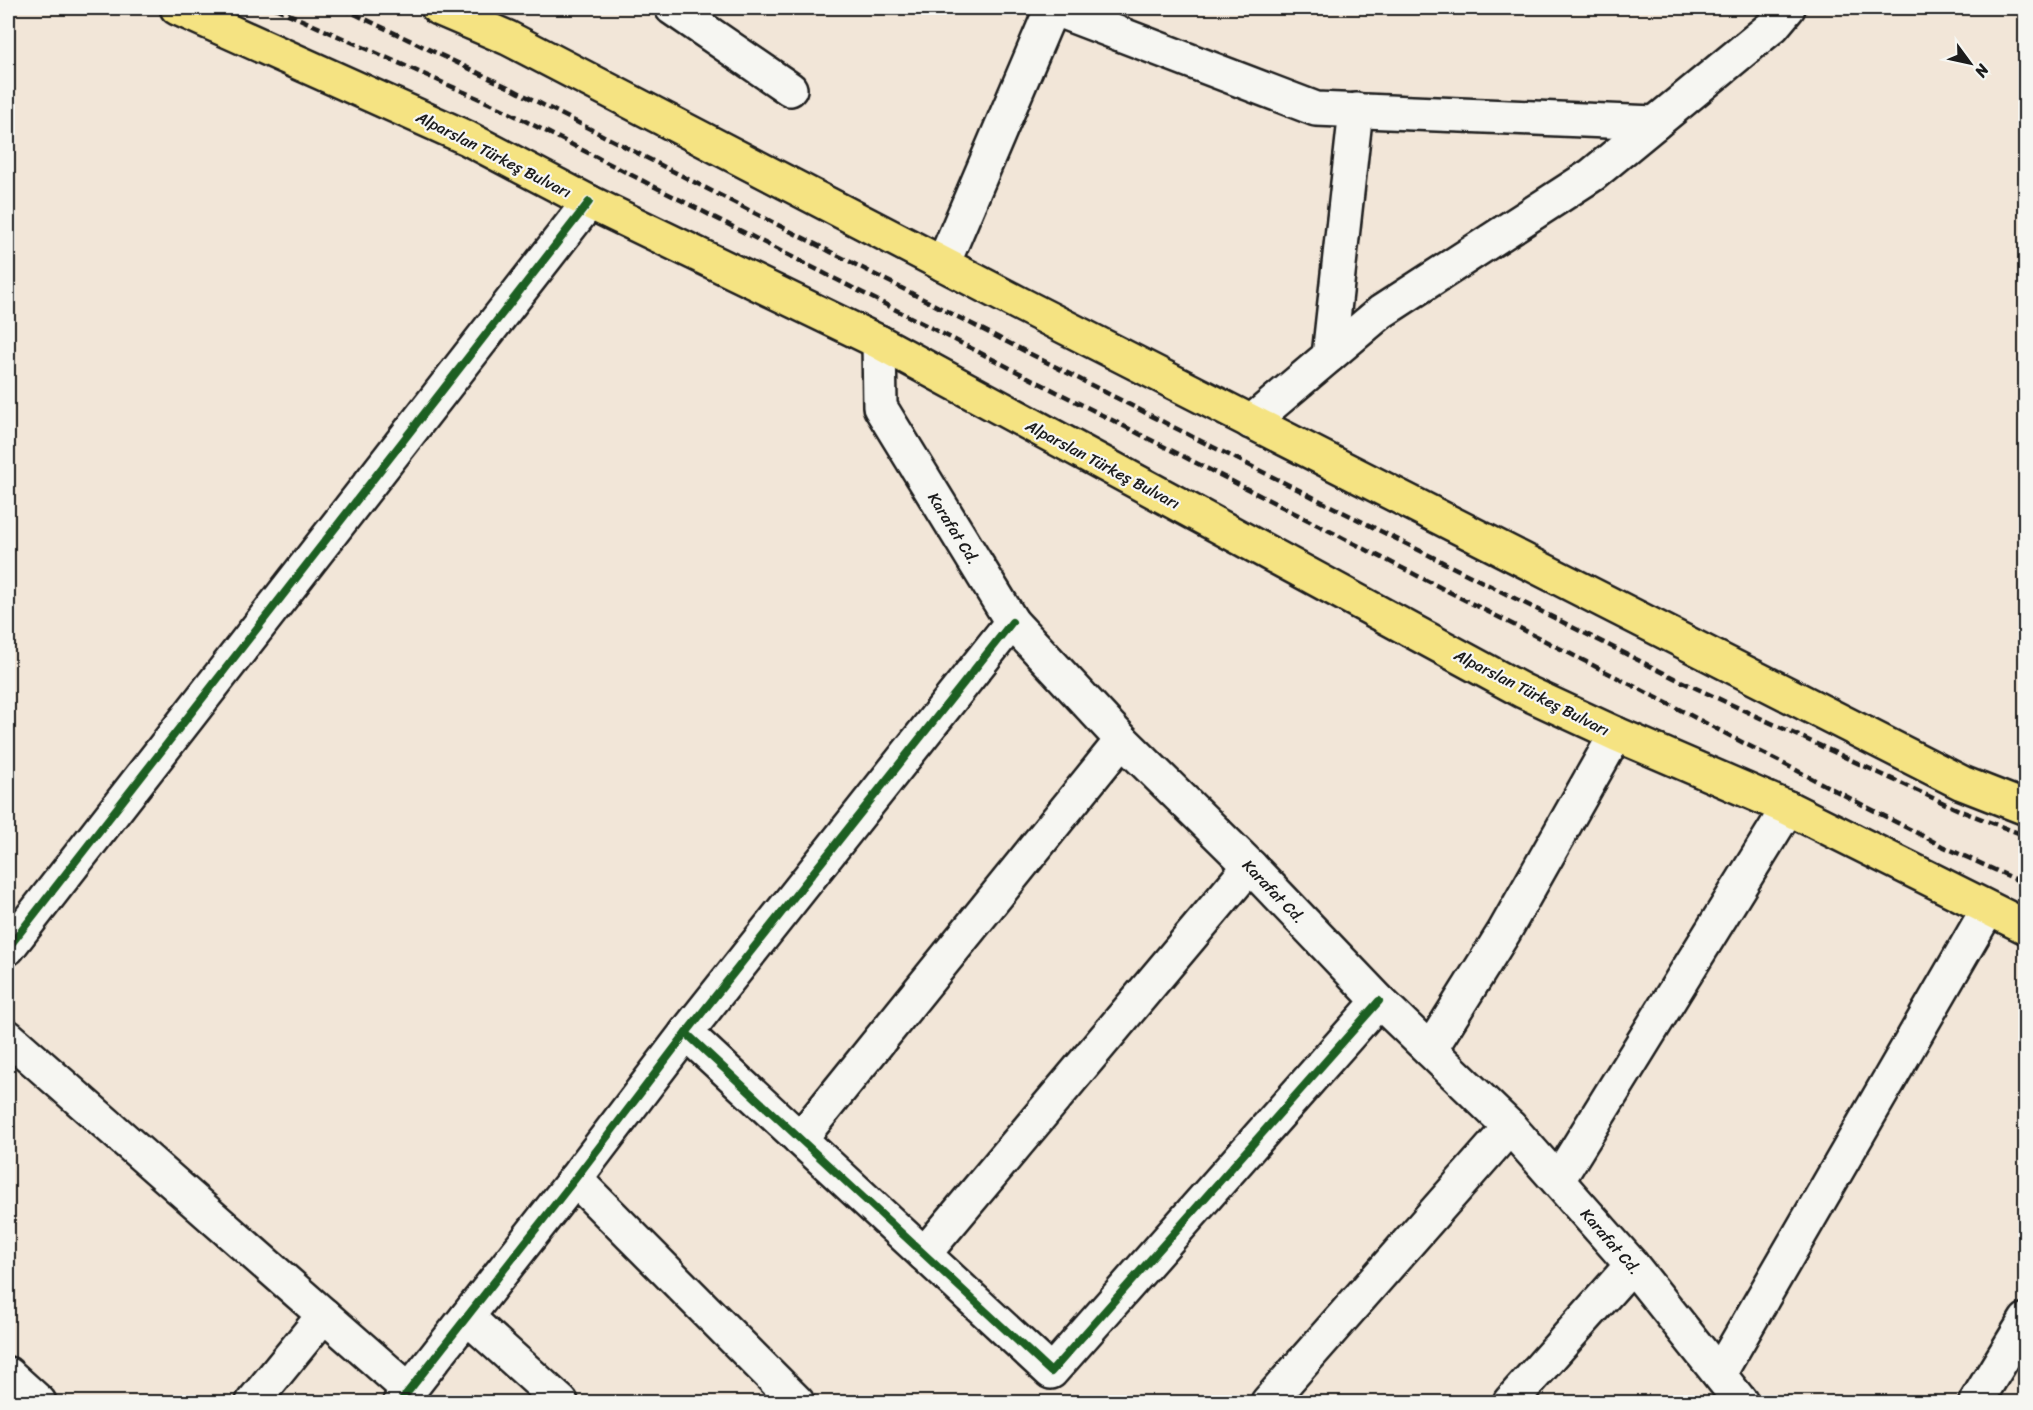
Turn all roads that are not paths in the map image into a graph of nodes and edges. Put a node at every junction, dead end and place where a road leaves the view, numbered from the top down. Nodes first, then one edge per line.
1 (177, 8) edge
2 (438, 8) edge
3 (672, 8) edge
4 (1052, 8) edge
5 (1788, 8) edge
6 (790, 89) dead end
7 (1356, 110) junction
8 (1655, 123) junction
9 (589, 202) junction
10 (943, 264) junction
11 (879, 342) junction
12 (1329, 356) junction
13 (1251, 422) junction
14 (1012, 622) junction
15 (1616, 734) junction
16 (1122, 740) junction
17 (1788, 807) junction
18 (2025, 808) edge
19 (1250, 866) junction
20 (1988, 909) junction
21 (2025, 927) edge
22 (8, 948) edge
23 (1379, 1001) junction
24 (686, 1034) junction
25 (8, 1037) edge
26 (1430, 1050) junction
27 (1510, 1127) junction
28 (800, 1139) junction
29 (575, 1179) junction
30 (1558, 1180) junction
31 (924, 1254) junction
32 (1632, 1265) junction
33 (324, 1315) junction
34 (467, 1317) junction
35 (2025, 1320) edge
36 (8, 1374) edge
37 (1719, 1374) junction
38 (404, 1396) edge
39 (39, 1402) edge
40 (253, 1402) edge
41 (561, 1402) edge
42 (797, 1402) edge
43 (1268, 1402) edge
44 (1510, 1402) edge
45 (1741, 1402) edge
46 (1976, 1402) edge

1 - 9 main road, Alparslan Türkeş Bulvarı
2 - 10 main road
3 - 6 street
4 - 7 street
4 - 10 street
5 - 8 street
7 - 8 street
7 - 12 street
8 - 12 street
9 - 11 main road, Alparslan Türkeş Bulvarı
9 - 22 street
10 - 13 main road
11 - 14 street, Karafat Cd.
11 - 15 main road, Alparslan Türkeş Bulvarı
12 - 13 street
13 - 18 main road
14 - 16 street, Karafat Cd.
14 - 24 street
15 - 17 main road, Alparslan Türkeş Bulvarı
15 - 26 street
16 - 19 street, Karafat Cd.
16 - 28 street
17 - 20 main road, Alparslan Türkeş Bulvarı
17 - 30 street
19 - 23 street, Karafat Cd.
19 - 31 street
20 - 21 main road, Alparslan Türkeş Bulvarı
20 - 37 street
23 - 26 street, Karafat Cd.
23 - 31 street
24 - 28 street
24 - 29 street
25 - 33 street
26 - 27 street, Karafat Cd.
27 - 30 street, Karafat Cd.
27 - 43 street
28 - 31 street
29 - 34 street
29 - 42 street
30 - 32 street, Karafat Cd.
32 - 37 street, Karafat Cd.
32 - 44 street
33 - 38 street
33 - 40 street
34 - 38 street
34 - 41 street
35 - 46 street
36 - 39 street
37 - 45 street, Karafat Cd.

